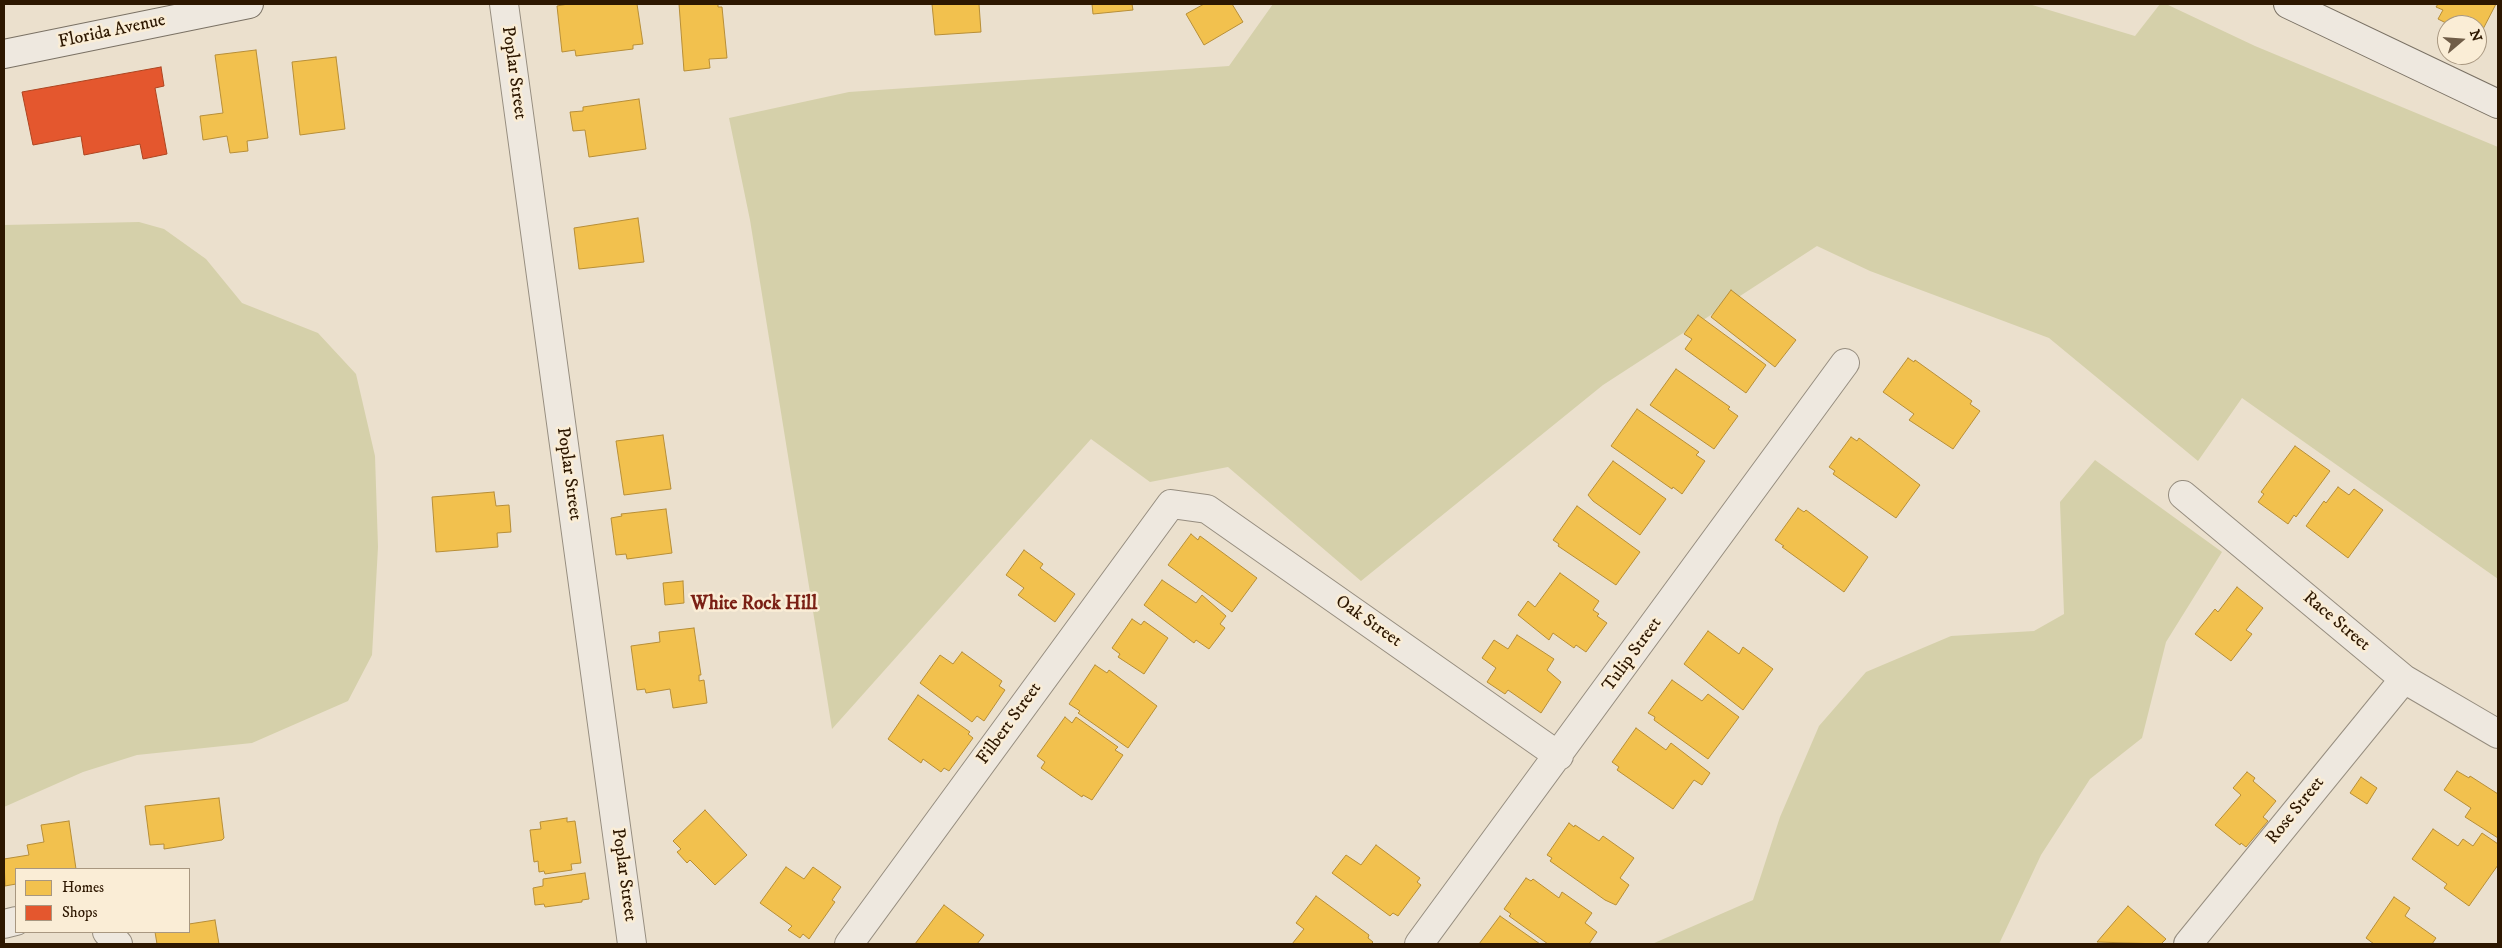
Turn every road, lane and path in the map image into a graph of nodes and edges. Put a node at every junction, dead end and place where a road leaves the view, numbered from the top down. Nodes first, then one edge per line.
1 (249, 4) edge
2 (504, 4) edge
3 (2288, 4) edge
4 (4, 54) edge
5 (2498, 104) edge
6 (1845, 364) dead end
7 (2183, 495) dead end
8 (1171, 504) joint
9 (2404, 679) junction
10 (2498, 734) edge
11 (1559, 756) junction
12 (108, 933) edge
13 (118, 944) edge
14 (632, 944) edge
15 (849, 944) edge
16 (1419, 944) edge
17 (2188, 944) edge

1 - 4 street, Florida Avenue
2 - 14 street, Poplar Street
3 - 5 street
6 - 11 street, Tulip Street
7 - 9 street, Race Street
8 - 11 street, Oak Street
8 - 15 street, Filbert Street
9 - 10 street, Race Street
9 - 17 street, Rose Street
11 - 16 street, Tulip Street
12 - 13 street

